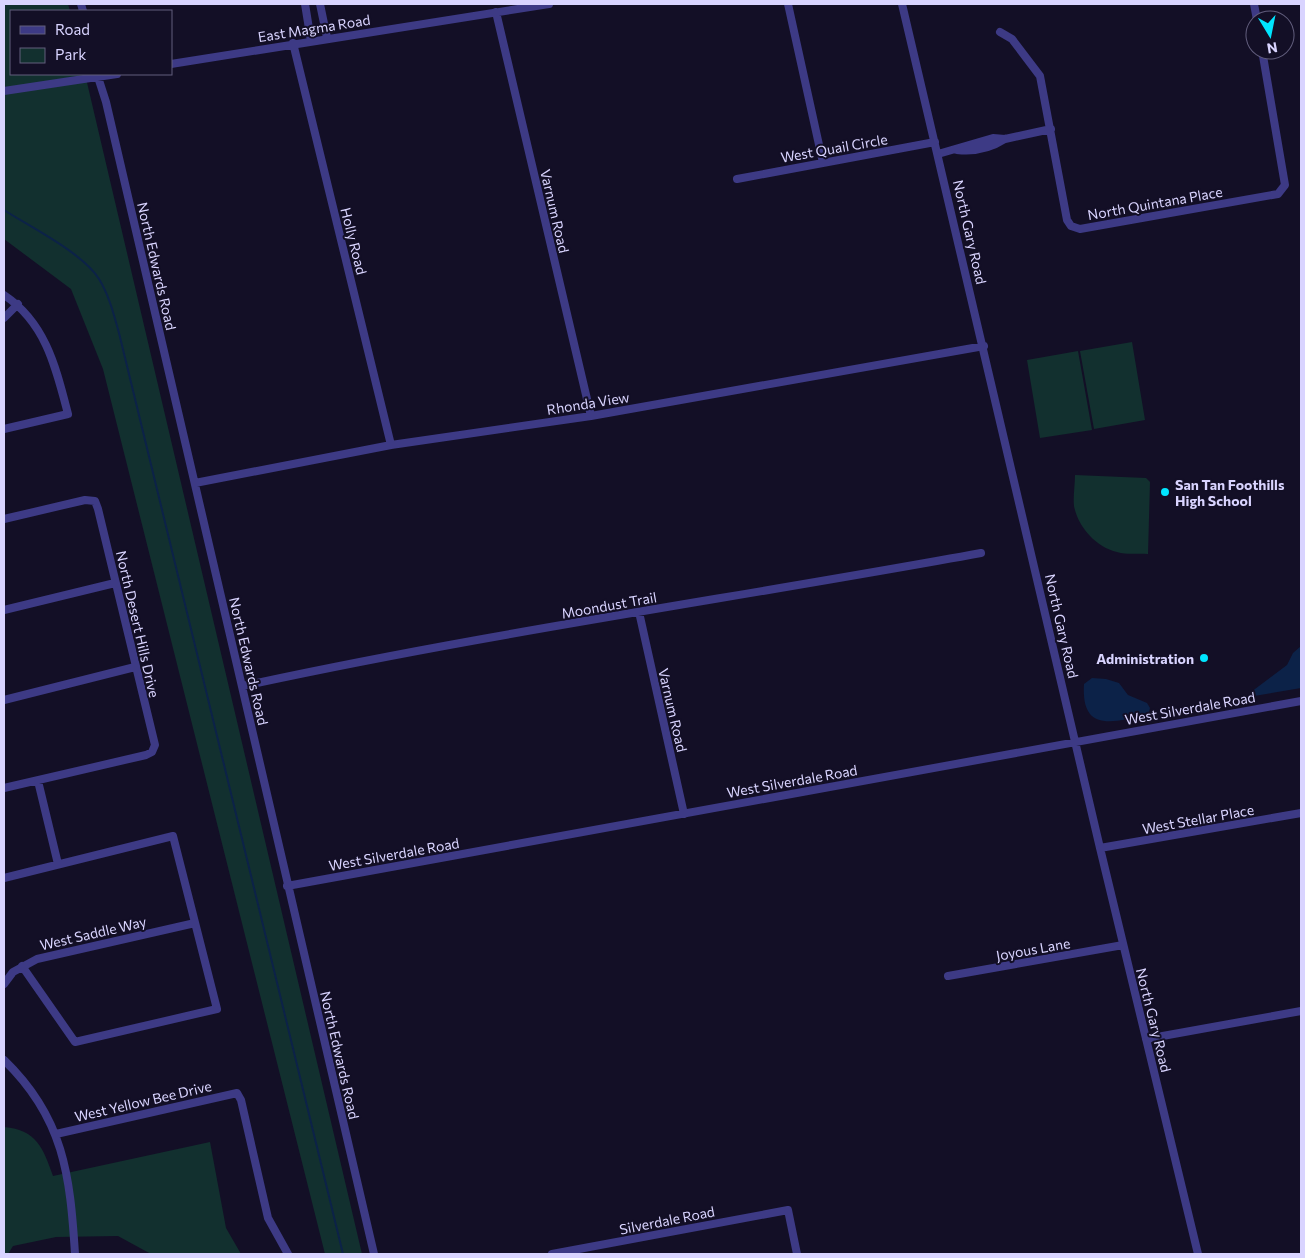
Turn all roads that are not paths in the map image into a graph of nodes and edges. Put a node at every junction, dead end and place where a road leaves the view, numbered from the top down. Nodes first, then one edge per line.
1 (305, 4) edge
2 (320, 4) edge
3 (549, 4) edge
4 (788, 4) edge
5 (902, 4) edge
6 (504, 7) edge
7 (496, 12) junction
8 (1000, 32) dead end
9 (327, 38) junction
10 (311, 41) junction
11 (293, 43) junction
12 (1264, 60) edge
13 (172, 64) edge
14 (98, 75) edge
15 (4, 90) edge
16 (1051, 129) junction
17 (935, 142) junction
18 (938, 154) junction
19 (823, 163) junction
20 (737, 179) dead end
21 (4, 295) edge
22 (18, 304) junction
23 (4, 318) edge
24 (984, 346) junction
25 (590, 416) junction
26 (4, 429) edge
27 (391, 445) junction
28 (195, 483) junction
29 (4, 519) edge
30 (981, 552) dead end
31 (115, 583) junction
32 (4, 610) edge
33 (639, 612) junction
34 (135, 667) junction
35 (242, 686) junction
36 (4, 700) edge
37 (1301, 701) edge
38 (1076, 742) junction
39 (38, 781) junction
40 (4, 788) edge
41 (1301, 813) edge
42 (684, 814) junction
43 (1100, 848) junction
44 (58, 864) junction
45 (4, 878) edge
46 (287, 886) junction
47 (195, 922) junction
48 (1123, 945) junction
49 (22, 966) junction
50 (948, 976) dead end
51 (4, 984) edge
52 (1301, 1011) edge
53 (1146, 1039) junction
54 (4, 1060) edge
55 (56, 1134) junction
56 (75, 1254) edge
57 (288, 1254) edge
58 (374, 1254) edge
59 (552, 1254) edge
60 (798, 1254) edge
61 (1198, 1254) edge

1 - 10 street
2 - 9 street
3 - 6 street, East Magma Road
4 - 19 street
5 - 17 street, North Gary Road
6 - 7 street, East Magma Road
7 - 9 street, East Magma Road
7 - 25 street, Varnum Road
8 - 16 street, North Quintana Place
9 - 10 street, East Magma Road
10 - 11 street, East Magma Road
11 - 13 street, East Magma Road
11 - 27 street, Holly Road
12 - 16 street, North Quintana Place
14 - 15 street
14 - 28 street, North Edwards Road
16 - 18 street
17 - 18 street, North Gary Road
17 - 19 street, West Quail Circle
18 - 24 street, North Gary Road
19 - 20 street, West Quail Circle
21 - 22 street
22 - 23 street
22 - 26 street
24 - 25 street, Rhonda View
24 - 38 street, North Gary Road
25 - 27 street, Rhonda View
27 - 28 street, Rhonda View
28 - 35 street, North Edwards Road
29 - 31 street, North Desert Hills Drive
30 - 33 street, Moondust Trail
31 - 32 street
31 - 34 street, North Desert Hills Drive
33 - 35 street, Moondust Trail
33 - 42 street, Varnum Road
34 - 36 street
34 - 39 street, North Desert Hills Drive
35 - 46 street, North Edwards Road
37 - 38 street, West Silverdale Road
38 - 42 street, West Silverdale Road
38 - 43 street, North Gary Road
39 - 40 street
39 - 44 street
41 - 43 street, West Stellar Place
42 - 46 street, West Silverdale Road
43 - 48 street, North Gary Road
44 - 45 street
44 - 47 street
46 - 58 street, North Edwards Road
47 - 49 street, West Saddle Way
47 - 49 street
48 - 50 street, Joyous Lane
48 - 53 street, North Gary Road
49 - 51 street, West Saddle Way
52 - 53 street
53 - 61 street, North Gary Road
54 - 55 street
55 - 56 street
55 - 57 street, West Yellow Bee Drive
59 - 60 street, Silverdale Road

